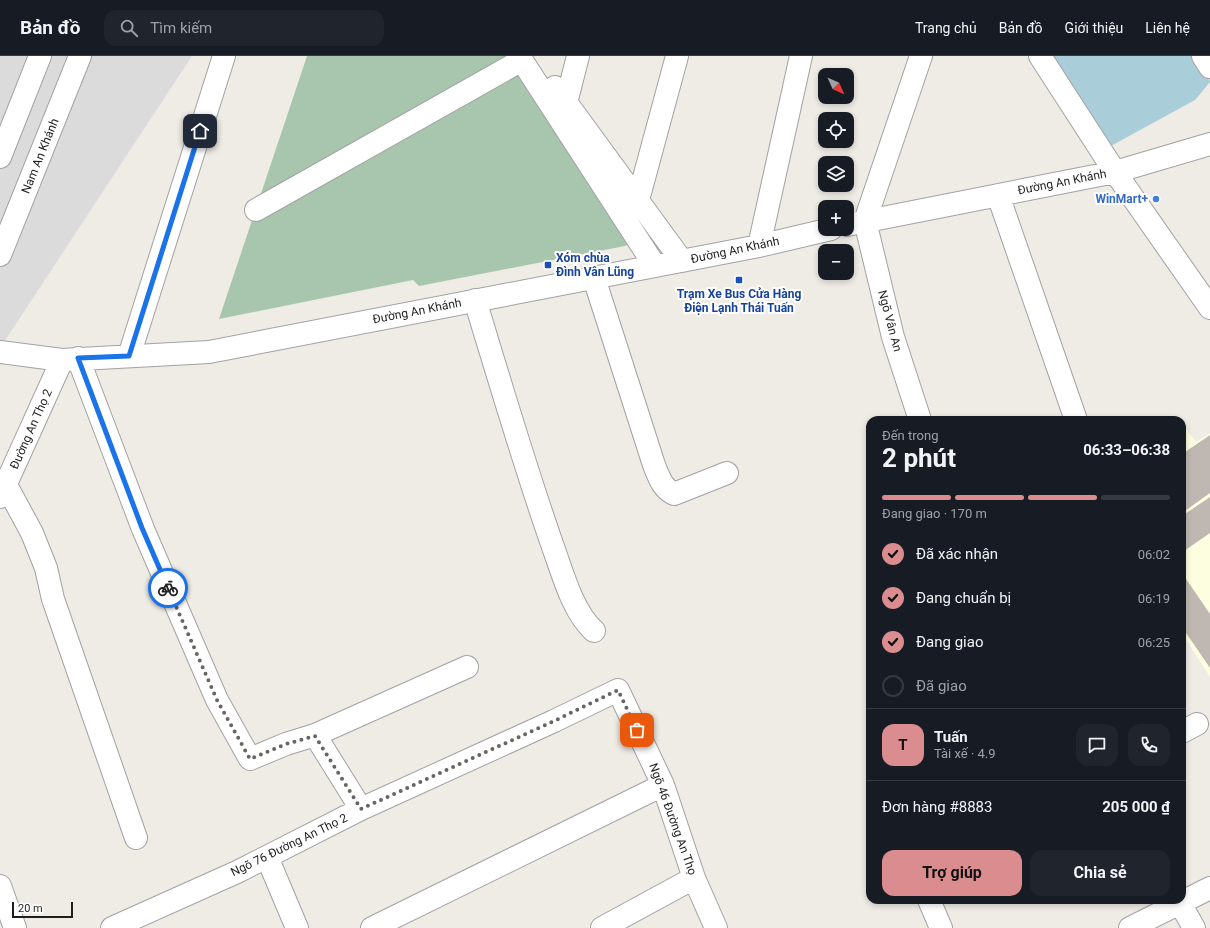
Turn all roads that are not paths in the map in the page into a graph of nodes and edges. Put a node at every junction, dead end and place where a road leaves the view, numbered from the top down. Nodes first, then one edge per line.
1 (40, 56) edge
2 (80, 56) edge
3 (224, 56) edge
4 (578, 56) edge
5 (677, 56) edge
6 (801, 56) edge
7 (921, 56) edge
8 (1040, 56) edge
9 (1203, 56) edge
10 (521, 58) edge
11 (1210, 67) edge
12 (546, 73) dead end
13 (566, 103) junction
14 (1210, 144) edge
15 (0, 157) edge
16 (1115, 172) junction
17 (998, 194) junction
18 (638, 200) junction
19 (256, 210) dead end
20 (856, 223) edge
21 (818, 232) edge
22 (759, 246) junction
23 (0, 255) edge
24 (682, 261) junction
25 (655, 266) junction
26 (594, 278) junction
27 (475, 300) junction
28 (1210, 308) edge
29 (0, 352) edge
30 (129, 356) junction
31 (70, 359) junction
32 (919, 416) edge
33 (1075, 416) edge
34 (728, 473) dead end
35 (3, 491) edge
36 (594, 631) dead end
37 (468, 667) dead end
38 (618, 690) joint
39 (315, 736) junction
40 (663, 785) junction
41 (361, 809) junction
42 (136, 838) dead end
43 (267, 857) junction
44 (694, 878) junction
45 (0, 886) edge
46 (1210, 888) edge
47 (1186, 900) edge
48 (931, 904) edge
49 (1174, 904) edge
50 (1181, 904) edge
51 (1150, 908) edge
52 (15, 928) edge
53 (112, 928) edge
54 (297, 928) edge
55 (372, 928) edge
56 (602, 928) edge
57 (716, 928) edge
58 (941, 928) edge
59 (1130, 928) edge
60 (1194, 928) edge

1 - 15 street
2 - 23 street, Nam An Khánh
3 - 30 street
4 - 13 street
5 - 18 street
6 - 22 street
7 - 20 street
8 - 16 street
9 - 11 street
10 - 19 street
10 - 25 street
12 - 13 street
13 - 18 street
14 - 16 street
16 - 17 street, Đường An Khánh
16 - 28 street, Đường An Khánh
17 - 20 street, Đường An Khánh
17 - 33 street
18 - 24 street
20 - 32 street, Ngõ Vân An
21 - 22 street, Đường An Khánh
22 - 24 street, Đường An Khánh
24 - 25 street, Đường An Khánh
25 - 26 street, Đường An Khánh
26 - 27 street, Đường An Khánh
26 - 34 street
27 - 30 street, Đường An Khánh
27 - 36 street
29 - 31 street, Đường An Khánh
30 - 31 street, Đường An Khánh
31 - 35 street, Đường An Thọ 2
31 - 39 street
35 - 42 street
37 - 39 street
38 - 40 street, Ngõ 46 Đường An Thọ
38 - 41 street, Ngõ 76 Đường An Thọ 2
39 - 41 street
40 - 44 street, Ngõ 46 Đường An Thọ
40 - 55 street
41 - 43 street, Ngõ 76 Đường An Thọ 2
43 - 53 street, Ngõ 76 Đường An Thọ 2
43 - 54 street
44 - 56 street
44 - 57 street, Ngõ 46 Đường An Thọ
45 - 52 street
46 - 47 street
48 - 58 street
49 - 51 street
50 - 60 street
51 - 59 street

